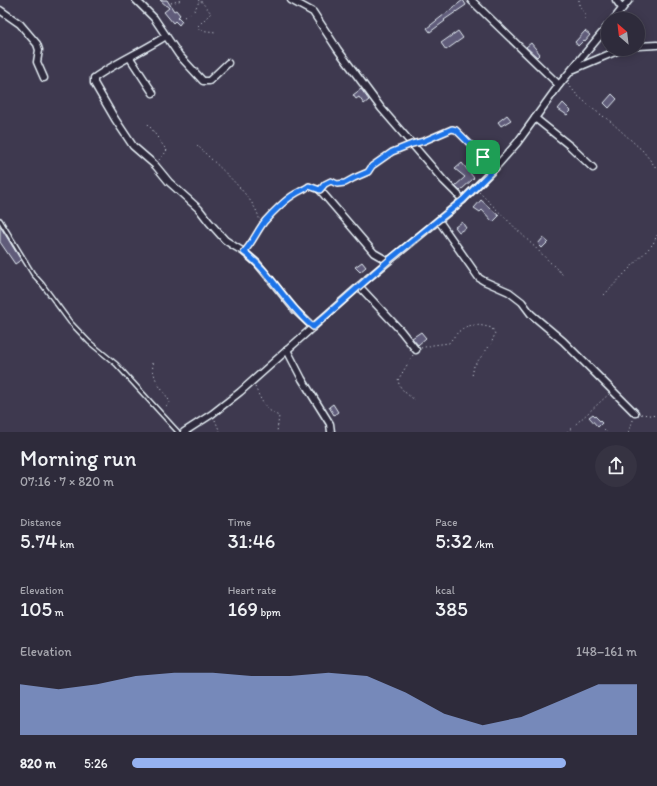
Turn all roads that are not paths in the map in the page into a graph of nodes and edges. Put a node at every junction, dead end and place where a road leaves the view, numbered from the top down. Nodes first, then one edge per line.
1 (136, 0) edge
2 (291, 0) edge
3 (616, 0) edge
4 (629, 0) edge
5 (474, 1) edge
6 (622, 8) junction
7 (0, 10) edge
8 (619, 12) edge
9 (601, 35) edge
10 (166, 36) junction
11 (657, 44) edge
12 (645, 45) edge
13 (605, 56) edge
14 (130, 58) junction
15 (228, 63) dead end
16 (572, 70) junction
17 (44, 78) dead end
18 (559, 85) junction
19 (153, 93) dead end
20 (535, 118) junction
21 (593, 168) dead end
22 (320, 190) road end
23 (463, 200) junction
24 (0, 220) edge
25 (439, 221) junction
26 (388, 261) junction
27 (359, 286) junction
28 (313, 327) junction
29 (287, 350) junction
30 (416, 350) road end
31 (636, 413) road end
32 (178, 432) edge
33 (184, 432) edge
34 (331, 432) edge

1 - 10 street
2 - 23 street
3 - 6 street
4 - 6 street
5 - 18 street
6 - 8 street
7 - 17 street
9 - 16 street
10 - 14 street
10 - 15 street
11 - 12 street
13 - 16 street
14 - 19 street
14 - 28 street
16 - 18 street
18 - 20 street
20 - 21 street
20 - 23 street
22 - 26 street
23 - 25 street
24 - 32 lane
25 - 26 street
25 - 31 street
26 - 27 street
27 - 28 street
27 - 30 street
28 - 29 street
29 - 33 street
29 - 34 street

